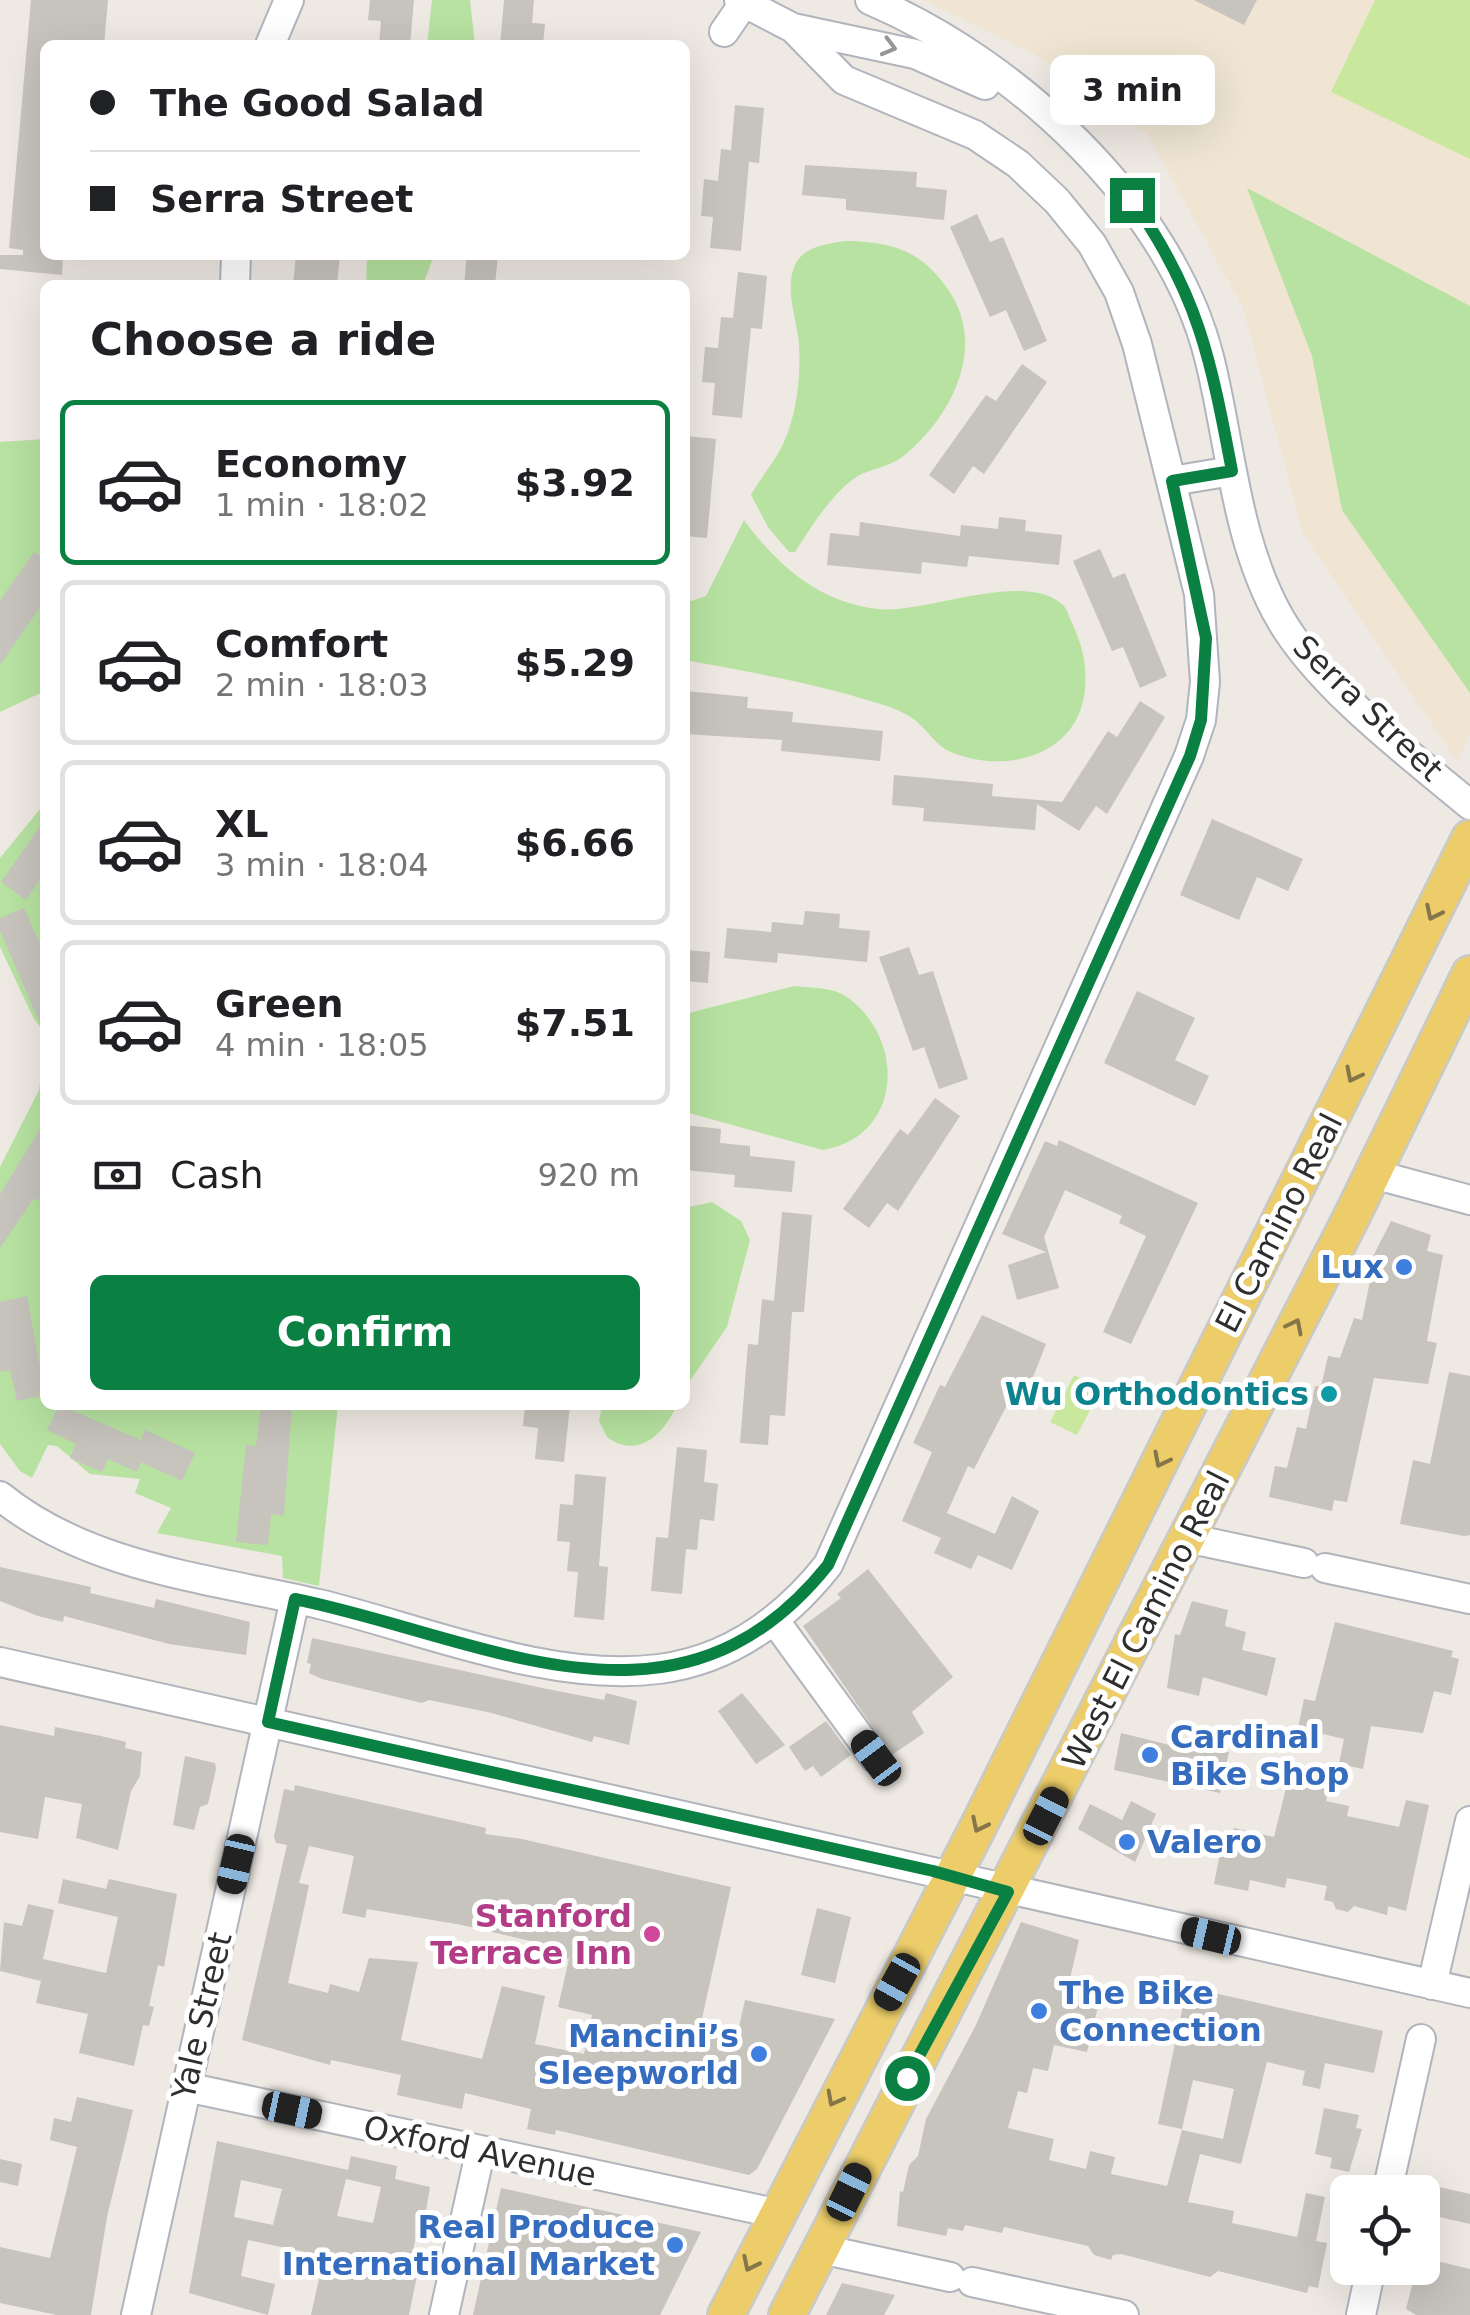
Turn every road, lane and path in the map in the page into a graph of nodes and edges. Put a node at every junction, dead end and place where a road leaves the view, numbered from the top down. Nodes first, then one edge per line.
1 (288, 0) edge
2 (870, 0) edge
3 (743, 1) edge
4 (793, 28) junction
5 (724, 32) dead end
6 (272, 40) edge
7 (1056, 126) junction
8 (1232, 471) junction
9 (1172, 481) junction
10 (1470, 805) edge
11 (1470, 838) edge
12 (1470, 974) edge
13 (1372, 1174) junction
14 (1470, 1200) edge
15 (0, 1496) edge
16 (1187, 1538) junction
17 (1470, 1598) edge
18 (295, 1599) junction
19 (774, 1621) junction
20 (0, 1662) edge
21 (1034, 1715) joint
22 (268, 1722) junction
23 (876, 1758) dead end
24 (1470, 1821) edge
25 (953, 1876) junction
26 (1008, 1892) junction
27 (1432, 1985) junction
28 (1470, 1993) edge
29 (1421, 2038) dead end
30 (186, 2087) junction
31 (480, 2153) junction
32 (1391, 2175) edge
33 (775, 2213) junction
34 (821, 2249) junction
35 (1367, 2285) edge
36 (136, 2315) edge
37 (444, 2315) edge
38 (726, 2315) edge
39 (787, 2315) edge
40 (1124, 2315) edge
41 (1360, 2315) edge

1 - 6 street
2 - 7 street, Serra Street
3 - 4 street, Serra Street
3 - 5 street
4 -> 7 street, Serra Street
4 - 9 street
7 - 8 street, Serra Street
8 - 9 street
8 - 10 street, Serra Street
9 - 19 street
11 -> 21 main road, El Camino Real
12 - 13 main road, West El Camino Real
13 - 14 street
16 -> 13 main road, West El Camino Real
15 - 18 street
16 - 17 street
16 - 26 main road, West El Camino Real
18 - 19 street
18 - 22 street, Yale Street
19 - 23 street
20 - 22 street
21 -> 25 main road, West El Camino Real
22 - 25 street
22 - 30 street, Yale Street
24 - 27 street
25 - 26 street
25 -> 33 main road, West El Camino Real
26 - 27 street
26 - 34 main road, West El Camino Real
27 - 28 street
29 - 32 street
30 - 31 street, Oxford Avenue
30 - 36 street, Yale Street
31 - 33 street, Oxford Avenue
31 - 37 street
33 -> 38 main road, West El Camino Real
34 - 39 main road, West El Camino Real
34 - 40 street
35 - 41 street

